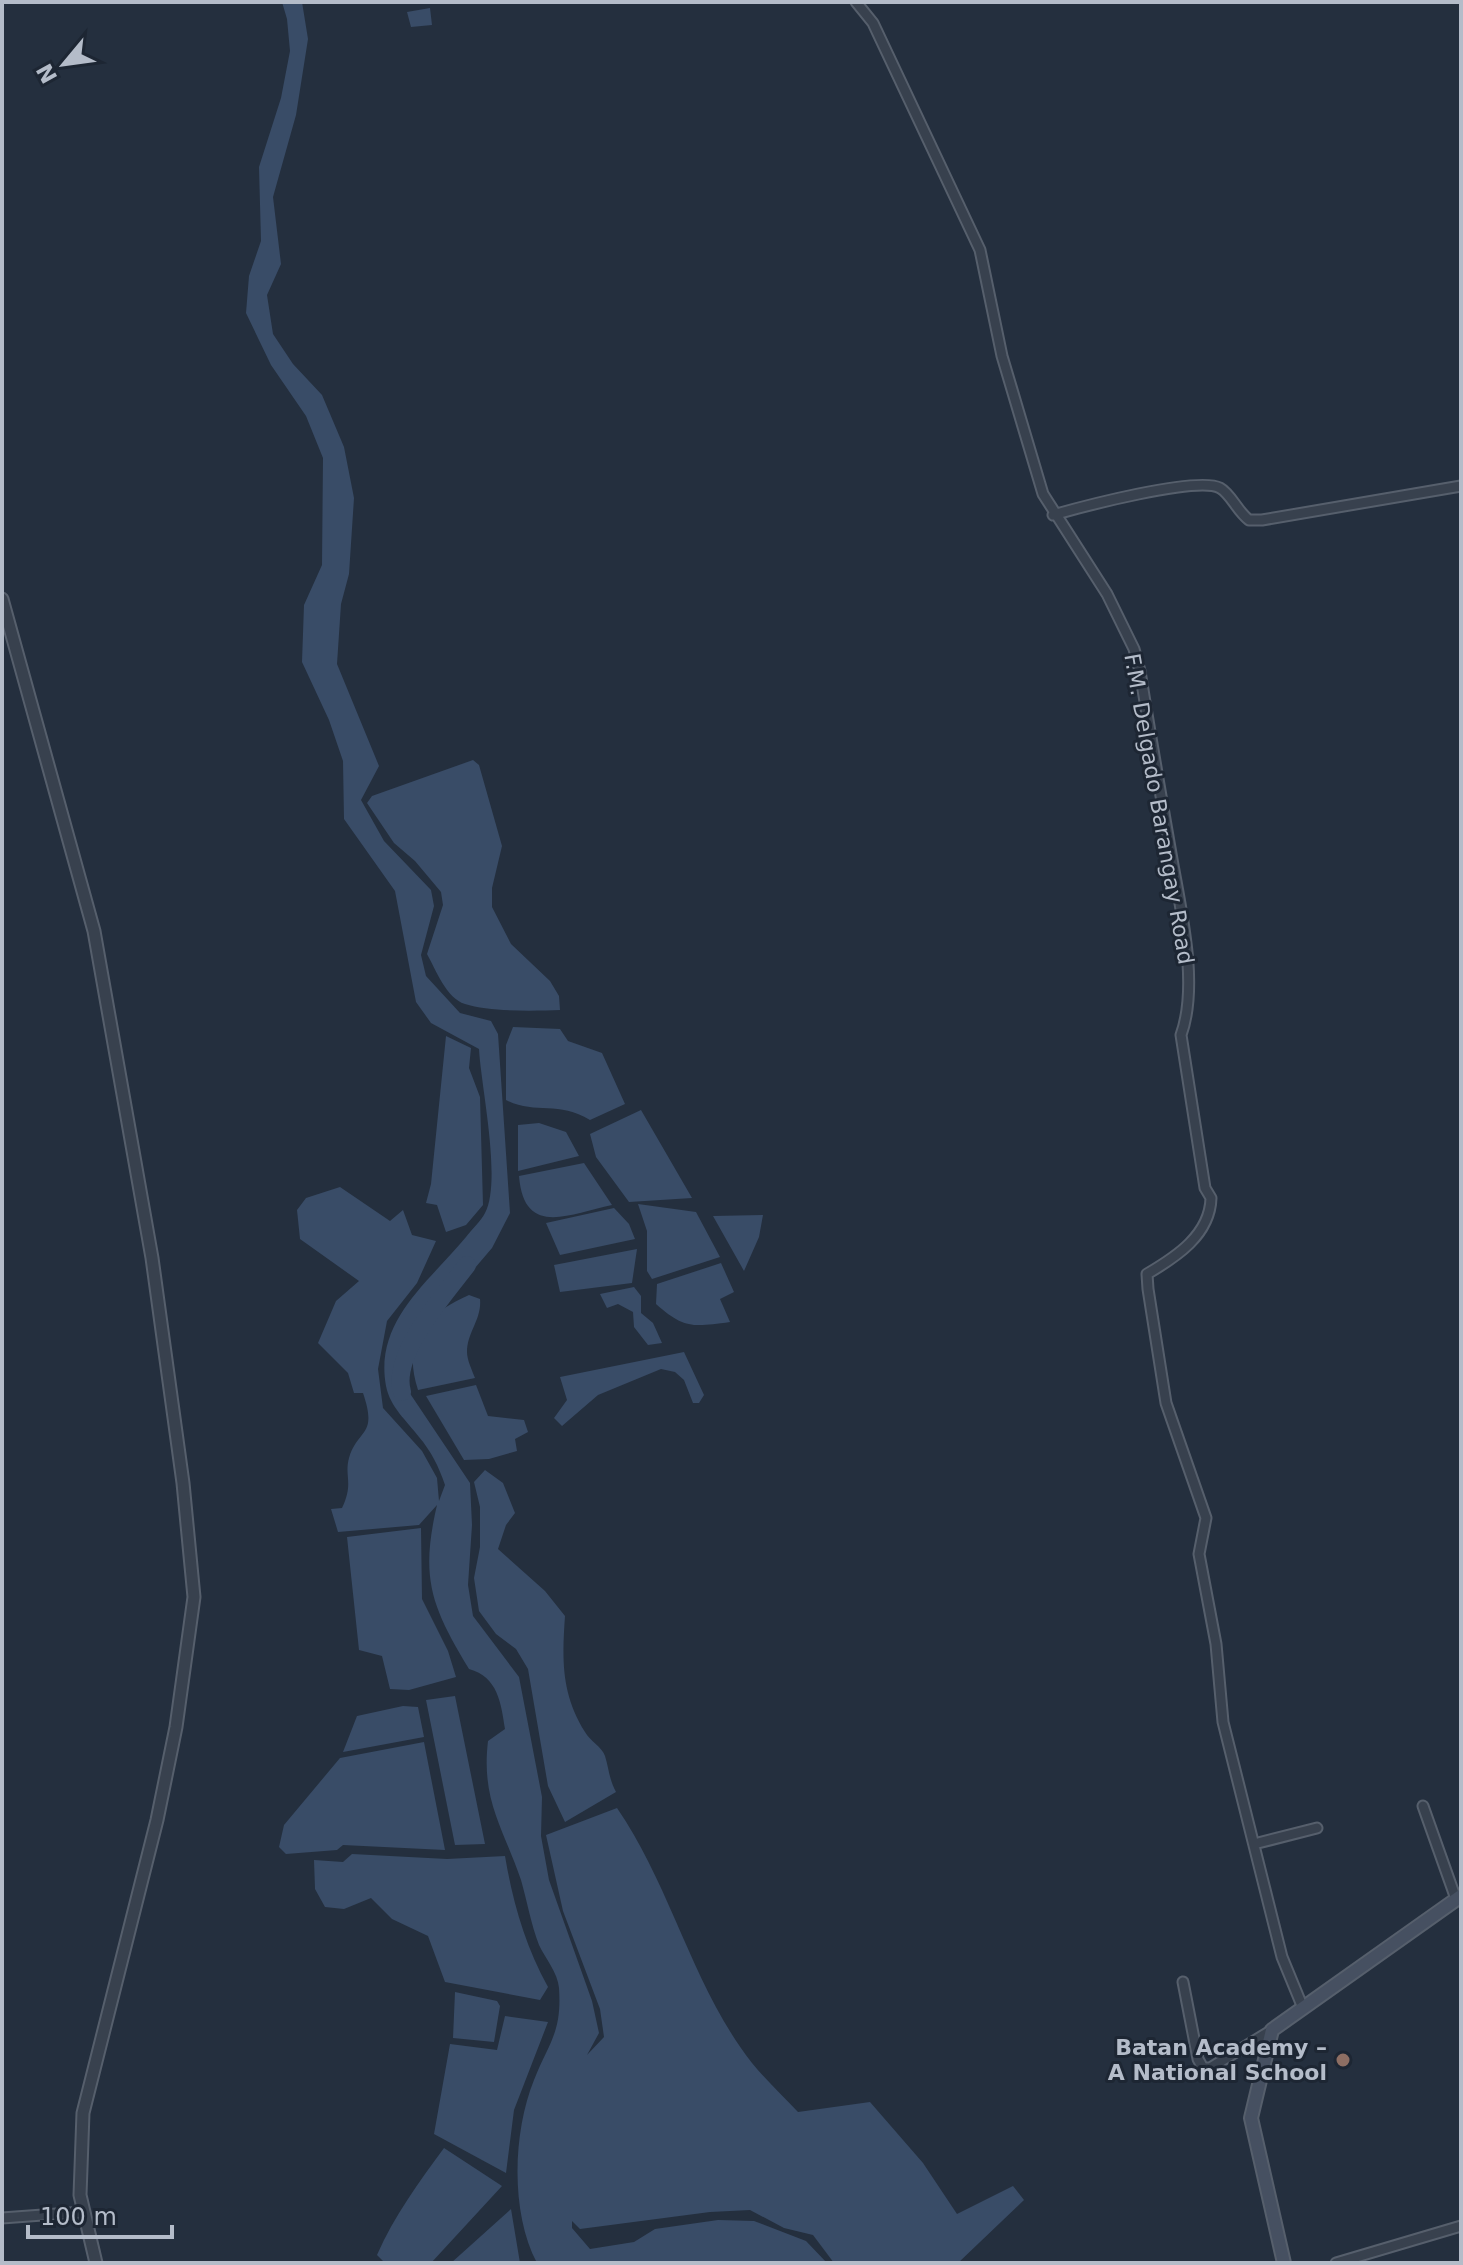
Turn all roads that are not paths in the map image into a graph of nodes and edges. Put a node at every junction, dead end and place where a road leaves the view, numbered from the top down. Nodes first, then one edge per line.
1 (856, 2) edge
2 (1461, 486) edge
3 (1053, 515) junction
4 (2, 599) edge
5 (1423, 1806) dead end
6 (1317, 1828) dead end
7 (1254, 1844) junction
8 (1459, 1897) edge
9 (1183, 1982) dead end
10 (1303, 2008) junction
11 (1272, 2030) junction
12 (83, 2212) junction
13 (2, 2218) edge
14 (1461, 2226) edge
15 (96, 2263) edge
16 (1284, 2263) edge
17 (1336, 2263) edge

1 - 3 street, F.M. Delgado Barangay Road
2 - 3 street
3 - 7 street, F.M. Delgado Barangay Road
4 - 12 street
5 - 8 street
6 - 7 street
7 - 10 street, F.M. Delgado Barangay Road
8 - 10 main road
9 - 11 street
10 - 11 main road
11 - 16 main road
12 - 13 street
12 - 15 street
14 - 17 street

